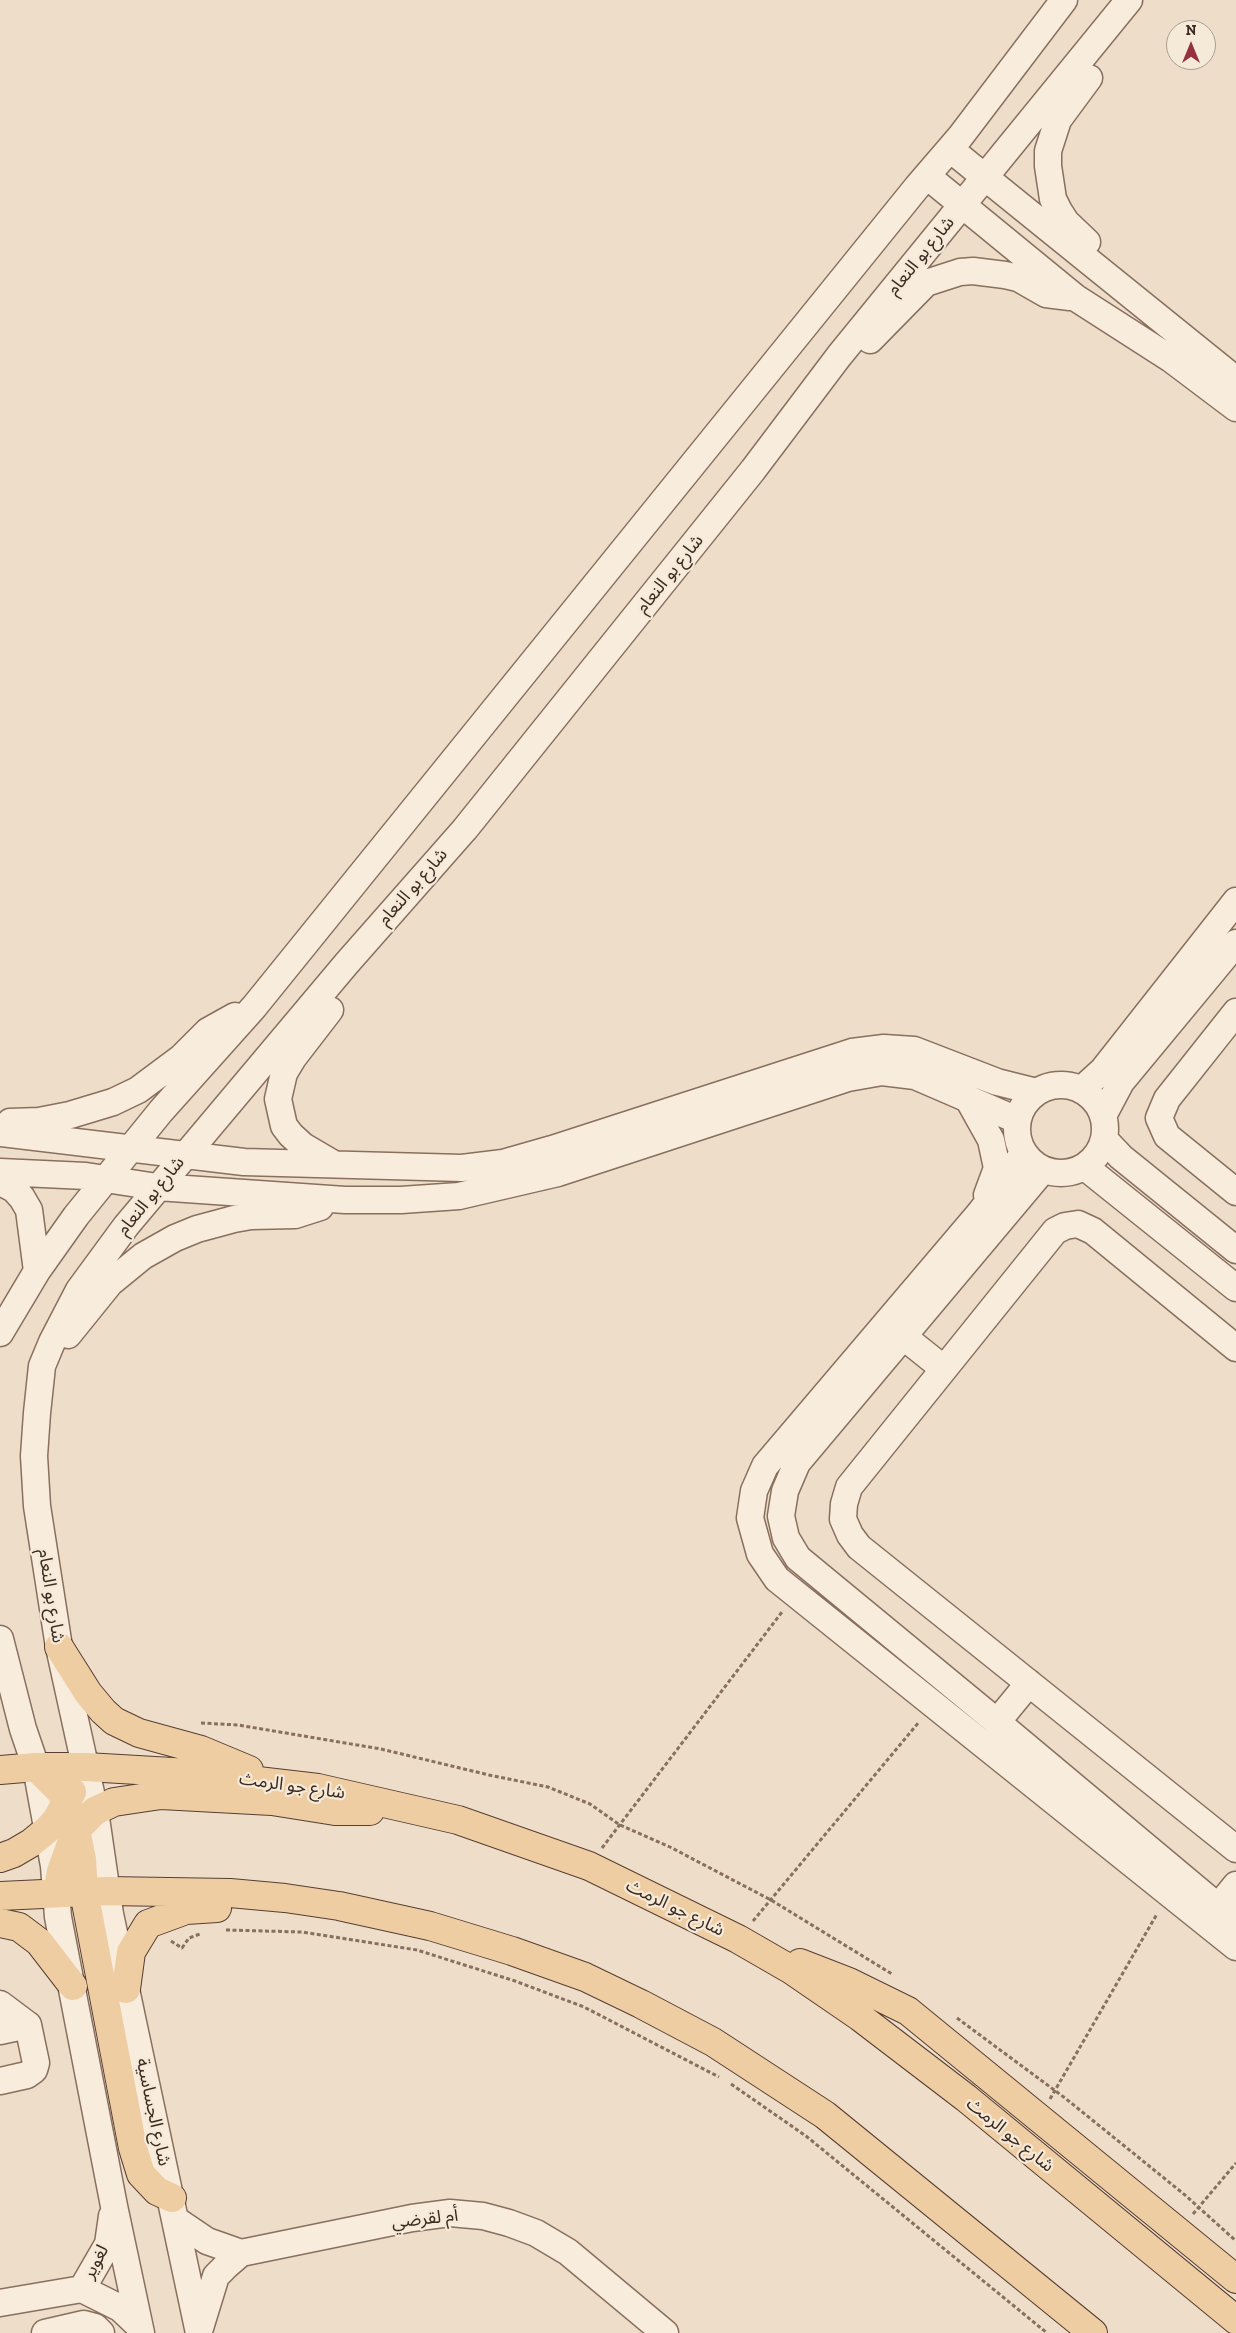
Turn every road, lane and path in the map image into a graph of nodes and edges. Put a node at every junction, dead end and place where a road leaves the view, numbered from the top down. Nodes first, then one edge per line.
1 (1064, 0) edge
2 (1129, 0) edge
3 (1100, 37) junction
4 (950, 149) junction
5 (928, 176) junction
6 (985, 177) junction
7 (963, 205) junction
8 (1099, 270) junction
9 (1076, 298) junction
10 (839, 356) junction
11 (1236, 380) edge
12 (1236, 408) edge
13 (1236, 901) edge
14 (1236, 943) edge
15 (347, 963) junction
16 (254, 1007) junction
17 (1236, 1012) edge
18 (1081, 1090) junction
19 (1037, 1092) junction
20 (967, 1097) junction
21 (1017, 1120) junction
22 (0, 1122) edge
23 (1103, 1128) junction
24 (0, 1133) edge
25 (131, 1148) junction
26 (1023, 1153) junction
27 (184, 1155) junction
28 (334, 1164) junction
29 (1085, 1167) junction
30 (1044, 1170) junction
31 (0, 1172) edge
32 (106, 1178) junction
33 (0, 1182) edge
34 (157, 1188) junction
35 (1236, 1192) edge
36 (332, 1199) junction
37 (979, 1214) junction
38 (1236, 1250) edge
39 (38, 1271) junction
40 (1236, 1288) edge
41 (0, 1332) edge
42 (904, 1337) junction
43 (1236, 1348) edge
44 (42, 1366) junction
45 (944, 1369) junction
46 (796, 1594) junction
47 (0, 1639) edge
48 (59, 1647) junction
49 (1029, 1683) junction
50 (934, 1705) junction
51 (997, 1722) junction
52 (36, 1767) junction
53 (86, 1768) junction
54 (0, 1770) edge
55 (288, 1783) junction
56 (67, 1802) junction
57 (390, 1803) junction
58 (96, 1811) junction
59 (48, 1829) junction
60 (76, 1830) junction
61 (1236, 1850) edge
62 (0, 1858) edge
63 (589, 1866) junction
64 (1236, 1885) edge
65 (95, 1891) junction
66 (57, 1893) junction
67 (1169, 1894) junction
68 (0, 1896) edge
69 (262, 1896) junction
70 (1227, 1914) edge
71 (0, 1923) edge
72 (148, 1924) junction
73 (224, 1930) dead end
74 (205, 1932) dead end
75 (738, 1939) junction
76 (1236, 1947) edge
77 (73, 1986) junction
78 (126, 1988) junction
79 (0, 2004) edge
80 (28, 2025) junction
81 (0, 2031) edge
82 (720, 2077) dead end
83 (0, 2081) edge
84 (728, 2082) dead end
85 (1039, 2119) junction
86 (1236, 2163) edge
87 (114, 2206) junction
88 (174, 2209) junction
89 (1178, 2232) junction
90 (241, 2254) junction
91 (1236, 2279) edge
92 (82, 2289) junction
93 (0, 2303) edge
94 (1236, 2320) edge
95 (139, 2328) edge
96 (199, 2332) edge
97 (45, 2333) edge
98 (100, 2333) edge
99 (665, 2333) edge
100 (1047, 2333) edge
101 (1093, 2333) edge

1 - 4 street
2 - 3 street, شارع بو النعام
3 - 6 street, شارع بو النعام
3 - 8 street
4 - 5 street
4 - 6 street
5 - 7 street
5 - 16 street
6 - 7 street, شارع بو النعام
6 - 8 street
7 - 9 street
7 - 10 street, شارع بو النعام
8 - 11 street
9 - 10 street
9 - 12 street
10 - 15 street, شارع بو النعام
13 - 18 street
14 - 23 street
15 - 27 street, شارع بو النعام
15 - 28 street
16 - 22 street
16 - 25 street
17 - 35 street
18 - 19 street
18 - 23 street
19 - 21 street
19 - 28 street
20 - 21 street
20 - 36 street
20 - 37 street
21 - 26 street
23 - 29 street
23 - 38 street
24 - 25 street
25 - 27 street
25 - 32 street
26 - 30 street
26 - 37 street
27 - 28 street
27 - 34 street, شارع بو النعام
29 - 30 street
29 - 40 street
30 - 42 street
31 - 32 street
32 - 34 street
32 - 39 street
33 - 39 street
34 - 36 street
34 - 44 street, شارع بو النعام
36 - 44 street
37 - 46 street
39 - 41 street
42 - 45 street
42 - 51 street
43 - 45 street
44 - 48 street, شارع بو النعام
45 - 49 street
46 - 50 street
46 - 63 path
47 - 52 street
48 - 53 street, شارع بو النعام
48 - 55 main road
49 - 51 street
49 - 61 street
50 - 67 street
50 - 75 path
51 - 70 street
52 - 53 main road, شارع جو الرمث
52 - 54 main road, شارع جو الرمث
52 - 56 main road
52 - 59 street
53 - 55 main road, شارع جو الرمث
53 - 56 main road
53 - 58 street, شارع بو النعام
55 - 57 main road, شارع جو الرمث
56 - 59 main road
56 - 60 main road
57 - 58 main road
57 - 63 main road, شارع جو الرمث
58 - 60 main road
58 - 65 street, شارع بو النعام
59 - 62 main road
59 - 66 street
60 - 65 main road
60 - 66 main road
63 - 75 main road, شارع جو الرمث
64 - 70 street
65 - 66 main road
65 - 69 main road
65 - 78 street, شارع الجساسية
65 - 88 main road
66 - 68 main road
66 - 77 street
67 - 76 street
67 - 85 path
69 - 72 main road
69 - 101 main road
71 - 77 main road
72 - 74 path
72 - 78 main road
73 - 82 path
75 - 85 main road
75 - 94 main road, شارع جو الرمث
77 - 87 street
78 - 88 street, شارع الجساسية
79 - 80 street
80 - 81 street
80 - 83 street
84 - 100 path
85 - 89 main road
86 - 89 path
87 - 92 street, لغوير
87 - 95 street
88 - 90 street
88 - 96 street, شارع الجساسية
89 - 91 main road
90 - 96 street, أم لقرضي
90 - 99 street, أم لقرضي
92 - 93 street, لغوير
92 - 95 street, لغوير
97 - 98 street

